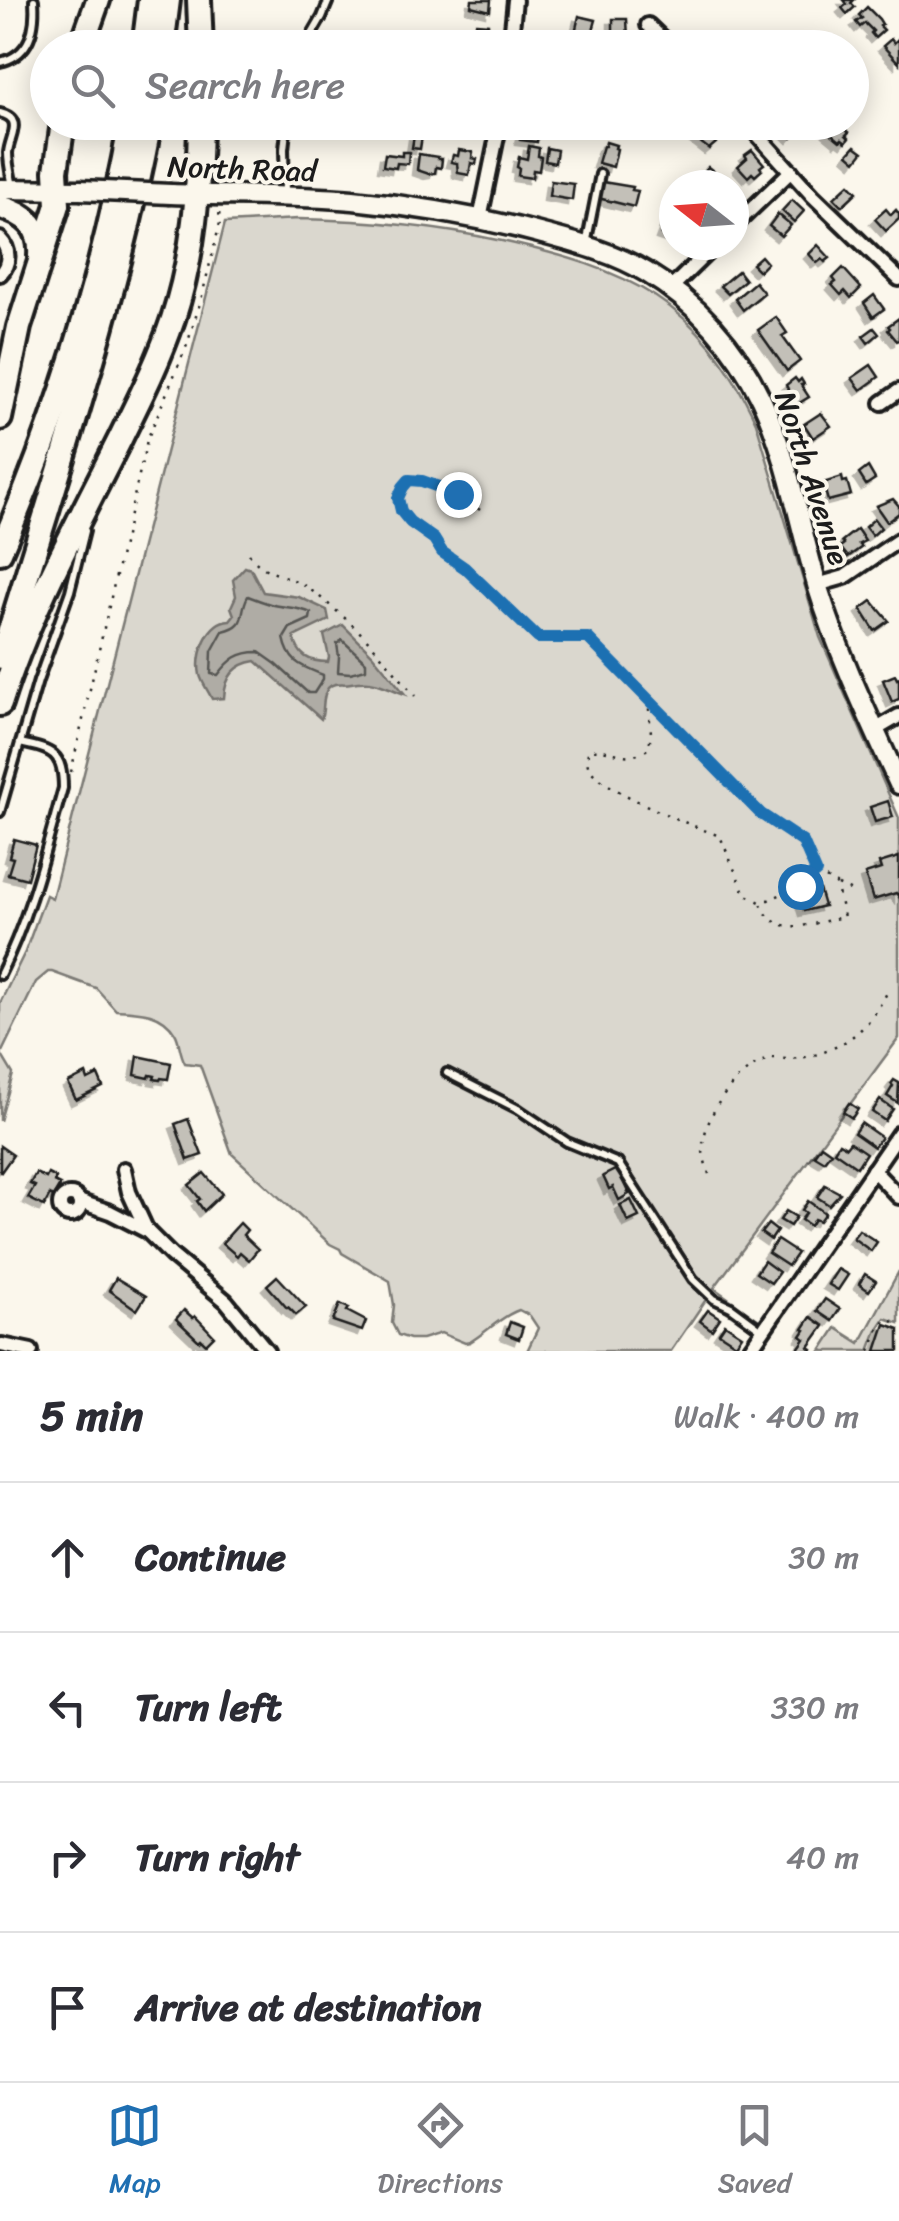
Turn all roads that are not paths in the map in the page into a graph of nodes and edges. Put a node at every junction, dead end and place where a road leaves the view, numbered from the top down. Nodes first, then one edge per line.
1 (34, 0) edge
2 (98, 0) edge
3 (150, 0) edge
4 (168, 0) edge
5 (199, 0) edge
6 (328, 0) edge
7 (515, 0) edge
8 (648, 25) dead end
9 (34, 30) edge
10 (87, 30) edge
11 (146, 30) edge
12 (164, 30) edge
13 (200, 30) edge
14 (314, 30) edge
15 (512, 30) edge
16 (653, 30) edge
17 (30, 40) edge
18 (0, 62) edge
19 (0, 112) edge
20 (60, 140) edge
21 (127, 140) edge
22 (146, 140) edge
23 (200, 140) edge
24 (285, 140) edge
25 (496, 140) edge
26 (762, 140) edge
27 (4, 150) edge
28 (791, 172) junction
29 (600, 174) dead end
30 (69, 190) junction
31 (4, 195) edge
32 (198, 195) junction
33 (285, 198) junction
34 (749, 212) edge
35 (480, 219) junction
36 (0, 239) edge
37 (586, 246) junction
38 (40, 260) junction
39 (700, 260) edge
40 (0, 274) edge
41 (899, 279) edge
42 (670, 289) junction
43 (899, 391) edge
44 (882, 403) dead end
45 (0, 418) edge
46 (94, 492) junction
47 (899, 540) edge
48 (0, 552) edge
49 (817, 585) junction
50 (0, 665) edge
51 (0, 704) edge
52 (899, 716) edge
53 (874, 730) junction
54 (20, 743) junction
55 (899, 784) edge
56 (0, 812) edge
57 (0, 975) edge
58 (446, 1073) dead end
59 (899, 1133) edge
60 (124, 1169) dead end
61 (873, 1170) junction
62 (899, 1196) edge
63 (80, 1202) dead end
64 (147, 1231) junction
65 (763, 1330) junction
66 (2, 1345) edge
67 (32, 1351) edge
68 (267, 1351) edge
69 (749, 1351) edge

1 - 9 lane
2 - 10 highway
3 - 11 highway
4 - 12 highway
5 - 13 highway
6 - 14 lane
7 - 15 street
8 - 16 street
17 - 18 lane
19 - 27 lane
20 - 30 highway
21 - 48 highway
22 - 50 highway
23 - 32 highway
24 - 33 lane
25 - 35 street
26 - 28 street
27 - 31 lane
28 - 34 street
28 - 41 street
29 - 37 lane
30 - 31 main road, North Road
30 - 32 main road, North Road, bridge
30 - 38 highway
31 - 38 highway
32 - 33 main road, North Road
32 - 46 highway
33 - 35 main road, North Road
35 - 37 main road, North Avenue
36 - 40 street
37 - 42 main road, North Avenue
38 - 45 highway
39 - 42 street
42 - 49 main road, North Avenue
43 - 44 street
46 - 51 highway
46 - 54 lane
47 - 49 street
49 - 53 main road, North Avenue
52 - 53 street
53 - 55 main road, North Avenue
54 - 56 lane
54 - 57 lane
58 - 65 lane
59 - 61 street
60 - 64 street
61 - 62 street
61 - 65 street
63 - 64 street
64 - 68 street
65 - 69 street
66 - 67 street

